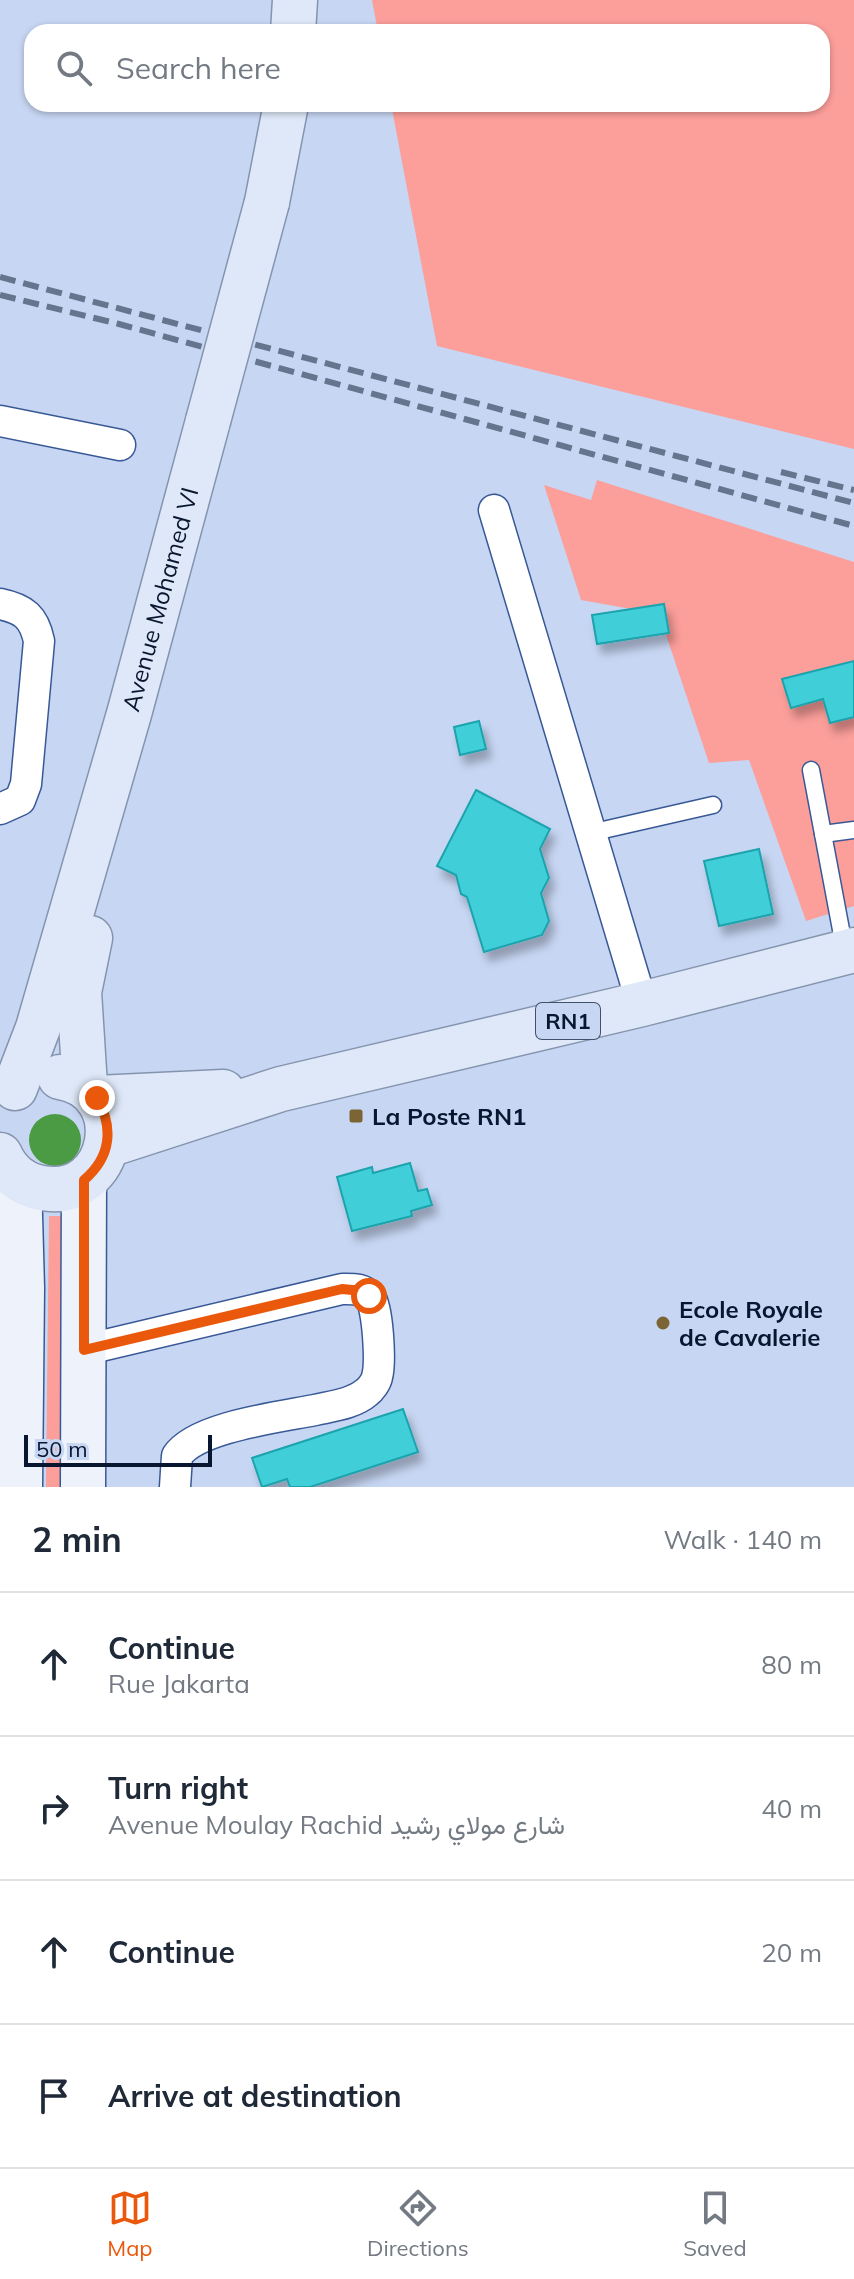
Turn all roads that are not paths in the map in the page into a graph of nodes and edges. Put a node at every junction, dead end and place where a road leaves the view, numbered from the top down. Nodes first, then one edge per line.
1 (295, 0) edge
2 (309, 0) edge
3 (294, 24) edge
4 (308, 24) edge
5 (285, 112) edge
6 (300, 112) edge
7 (276, 202) junction
8 (216, 420) junction
9 (0, 421) edge
10 (120, 445) dead end
11 (494, 510) dead end
12 (0, 604) edge
13 (811, 770) dead end
14 (713, 805) dead end
15 (0, 809) edge
16 (854, 830) edge
17 (590, 833) junction
18 (823, 834) junction
19 (850, 951) edge
20 (642, 1004) junction
21 (281, 1089) junction
22 (91, 1092) junction
23 (8, 1099) edge
24 (96, 1163) junction
25 (5, 1164) edge
26 (84, 1350) junction
27 (10, 1407) edge
28 (20, 1487) edge
29 (83, 1487) edge
30 (175, 1487) edge

1 - 3 main road
2 - 4 main road
5 - 7 main road, Avenue Mohamed VI
6 - 7 main road, Avenue Mohamed VI
7 - 8 main road, Avenue Mohamed VI
8 - 22 main road, Avenue Mohamed VI
8 - 23 main road, Avenue Mohamed VI
9 - 10 street
11 - 17 street
12 - 15 street
13 - 18 lane
14 - 17 lane
16 - 18 lane
17 - 20 street
18 - 19 lane
19 - 20 main road, RN1
20 - 21 main road, RN1
21 - 22 main road, RN1
21 - 24 main road, RN1
22 - 23 main road, RN1
22 - 24 main road, Avenue Mohamed VI
24 - 25 main road, RN1
24 - 26 main road
25 - 27 main road
26 - 29 main road
26 - 30 street
27 - 28 main road

